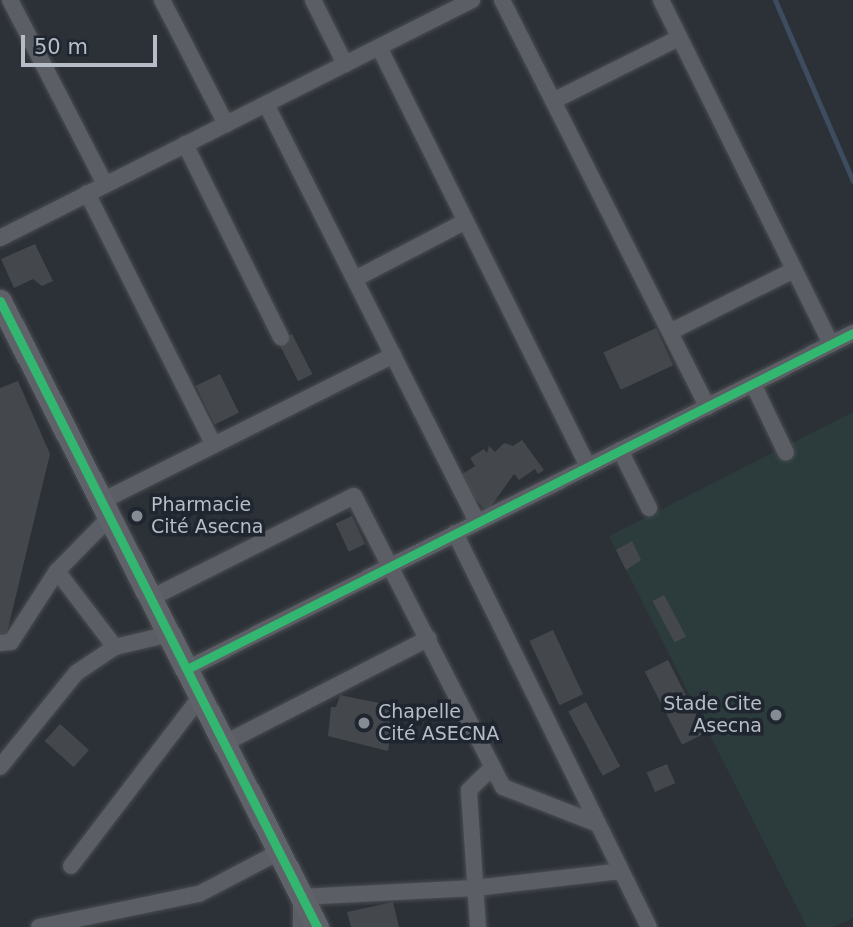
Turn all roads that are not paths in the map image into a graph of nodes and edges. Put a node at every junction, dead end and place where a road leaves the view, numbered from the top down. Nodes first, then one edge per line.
1 (10, 0) edge
2 (162, 0) edge
3 (313, 0) edge
4 (502, 0) edge
5 (661, 0) edge
6 (468, 1) edge
7 (679, 38) junction
8 (379, 47) junction
9 (345, 64) junction
10 (553, 101) junction
11 (266, 104) junction
12 (226, 124) junction
13 (186, 144) junction
14 (106, 184) junction
15 (88, 193) junction
16 (466, 220) junction
17 (0, 238) edge
18 (794, 270) junction
19 (355, 279) junction
20 (0, 301) edge
21 (670, 332) junction
22 (853, 333) edge
23 (281, 337) dead end
24 (831, 344) junction
25 (393, 355) junction
26 (753, 384) junction
27 (708, 407) junction
28 (214, 445) junction
29 (620, 450) junction
30 (786, 453) dead end
31 (588, 467) junction
32 (649, 508) dead end
33 (106, 509) junction
34 (477, 522) junction
35 (456, 533) junction
36 (392, 565) junction
37 (57, 571) junction
38 (151, 598) junction
39 (170, 634) junction
40 (429, 638) junction
41 (0, 643) edge
42 (115, 647) junction
43 (187, 669) junction
44 (201, 696) junction
45 (225, 743) junction
46 (0, 767) edge
47 (493, 767) junction
48 (598, 824) junction
49 (277, 853) junction
50 (71, 866) dead end
51 (621, 871) junction
52 (475, 888) junction
53 (302, 897) junction
54 (39, 927) edge
55 (301, 927) edge
56 (317, 927) edge
57 (478, 927) edge
58 (649, 927) edge

1 - 14 street
2 - 12 street
3 - 9 street
4 - 10 street
5 - 7 street
6 - 8 street
7 - 10 street
7 - 18 street
8 - 9 street
8 - 16 street
9 - 11 street
10 - 21 street
11 - 12 street
11 - 19 street
12 - 13 street
13 - 14 street
13 - 23 street
14 - 15 street
15 - 17 street
15 - 28 street
16 - 19 street
16 - 31 street
18 - 21 street
18 - 24 street
19 - 25 street
20 - 33 street
21 - 27 street
22 - 24 street
24 - 26 street
25 - 28 street
25 - 34 street
26 - 27 street
26 - 30 street
27 - 29 street
28 - 33 street
29 - 31 street
29 - 32 street
31 - 34 street
33 - 37 street
33 - 38 street
34 - 35 street
35 - 36 street
35 - 48 street
36 - 38 street
36 - 40 street
36 - 43 street
37 - 41 street
37 - 42 street
38 - 39 street
39 - 42 street
39 - 43 street
40 - 45 street
40 - 47 street
42 - 46 street
43 - 44 street
44 - 45 street
44 - 50 street
45 - 49 street
47 - 48 street
47 - 52 street
48 - 51 street
49 - 53 street
49 - 54 street
51 - 52 street
51 - 58 street
52 - 53 street
52 - 57 street
53 - 55 street
53 - 56 street

